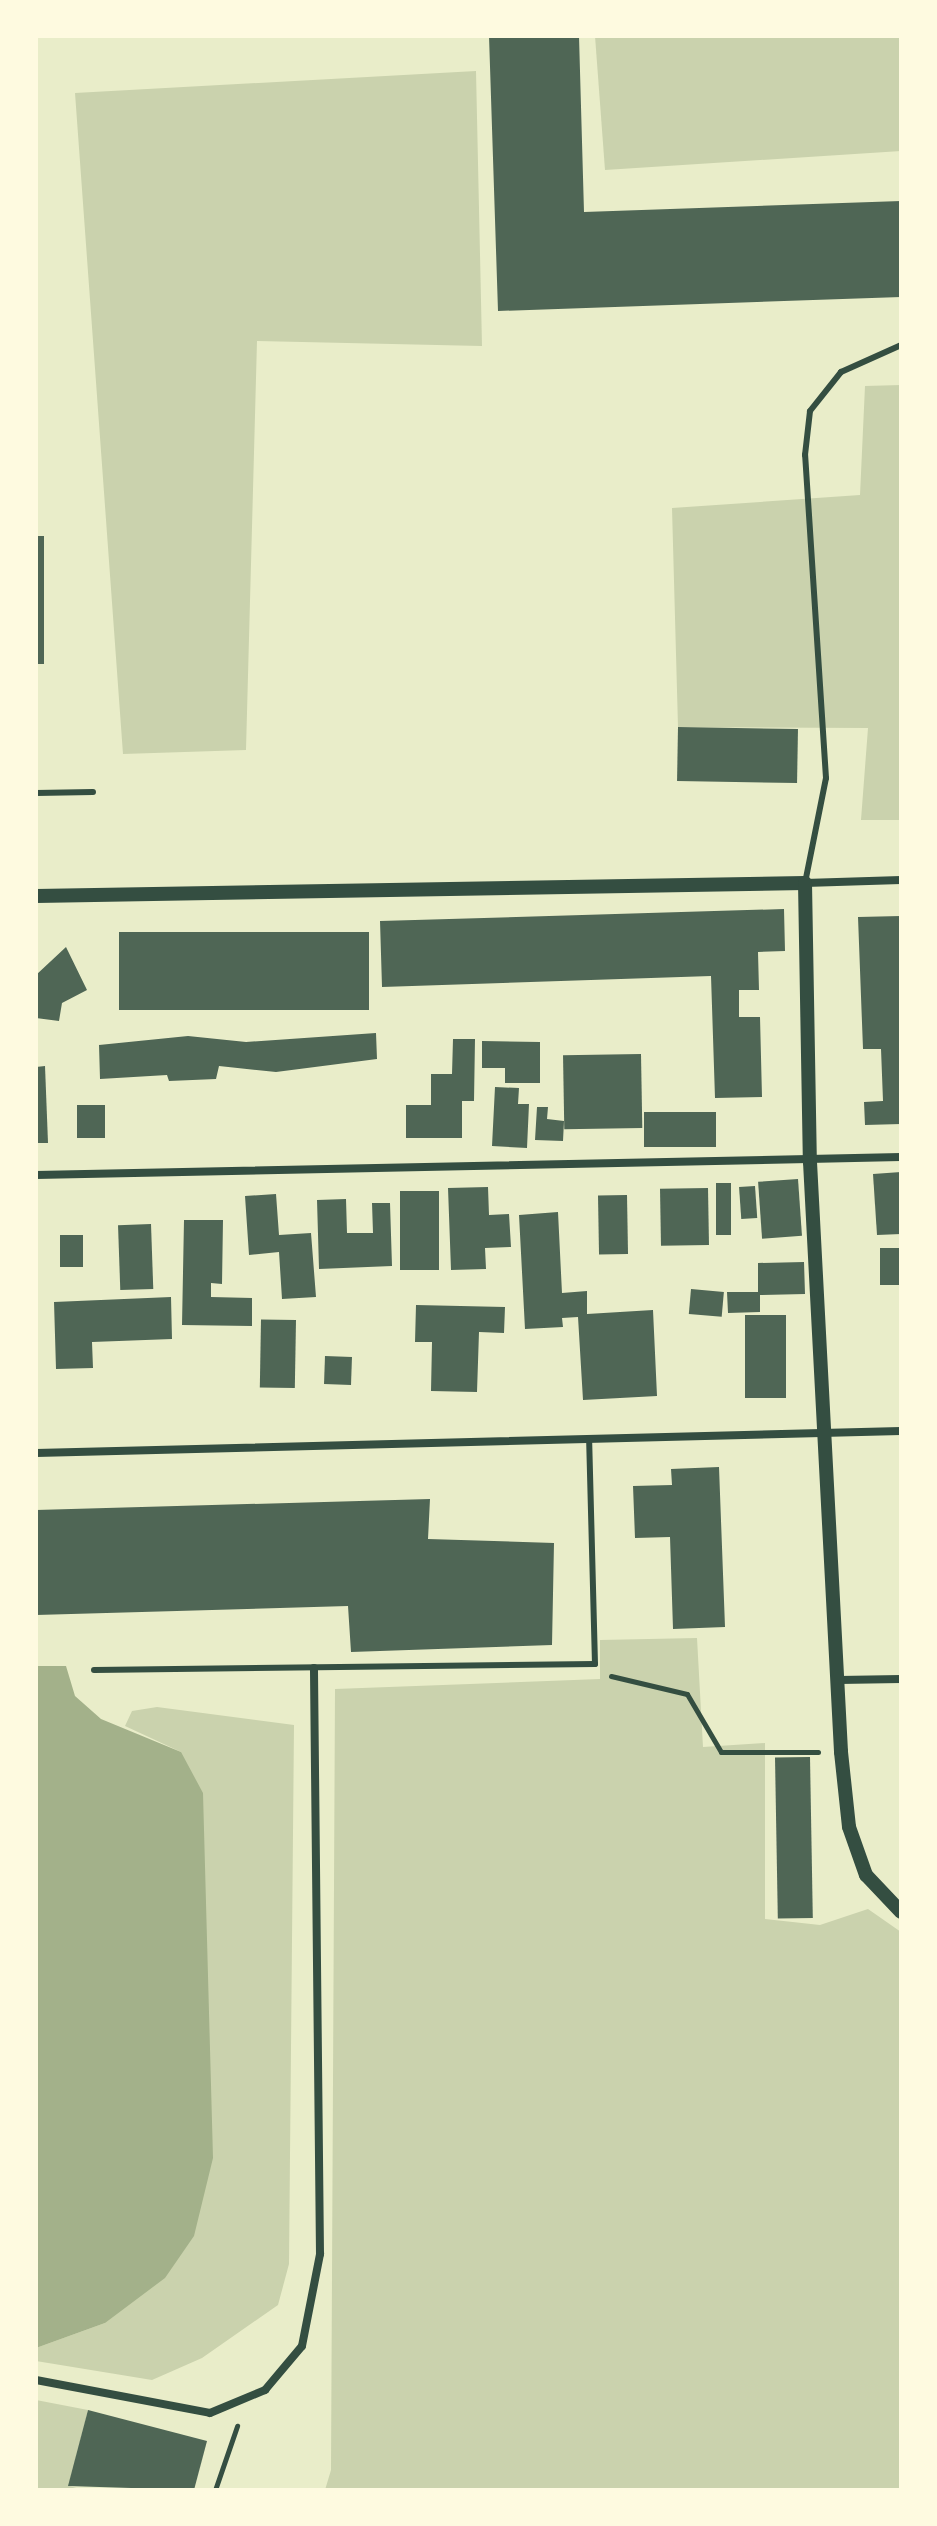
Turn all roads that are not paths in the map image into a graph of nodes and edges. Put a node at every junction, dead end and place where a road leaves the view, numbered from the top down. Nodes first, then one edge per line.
1 (901, 345) edge
2 (93, 792) dead end
3 (36, 793) edge
4 (901, 880) edge
5 (805, 883) junction
6 (36, 896) edge
7 (901, 1157) edge
8 (810, 1162) junction
9 (36, 1175) edge
10 (901, 1431) edge
11 (825, 1434) junction
12 (589, 1442) junction
13 (36, 1453) edge
14 (314, 1668) junction
15 (94, 1670) dead end
16 (901, 1679) edge
17 (839, 1680) junction
18 (901, 1912) edge
19 (36, 2380) edge

1 - 5 lane
2 - 3 lane
4 - 5 street
5 - 6 street
5 - 8 street
7 - 8 street
8 - 9 street
8 - 11 street
10 - 11 street
11 - 12 street
11 - 17 street
12 - 13 street
12 - 14 lane
14 - 15 lane
14 - 19 street
16 - 17 street
17 - 18 street

